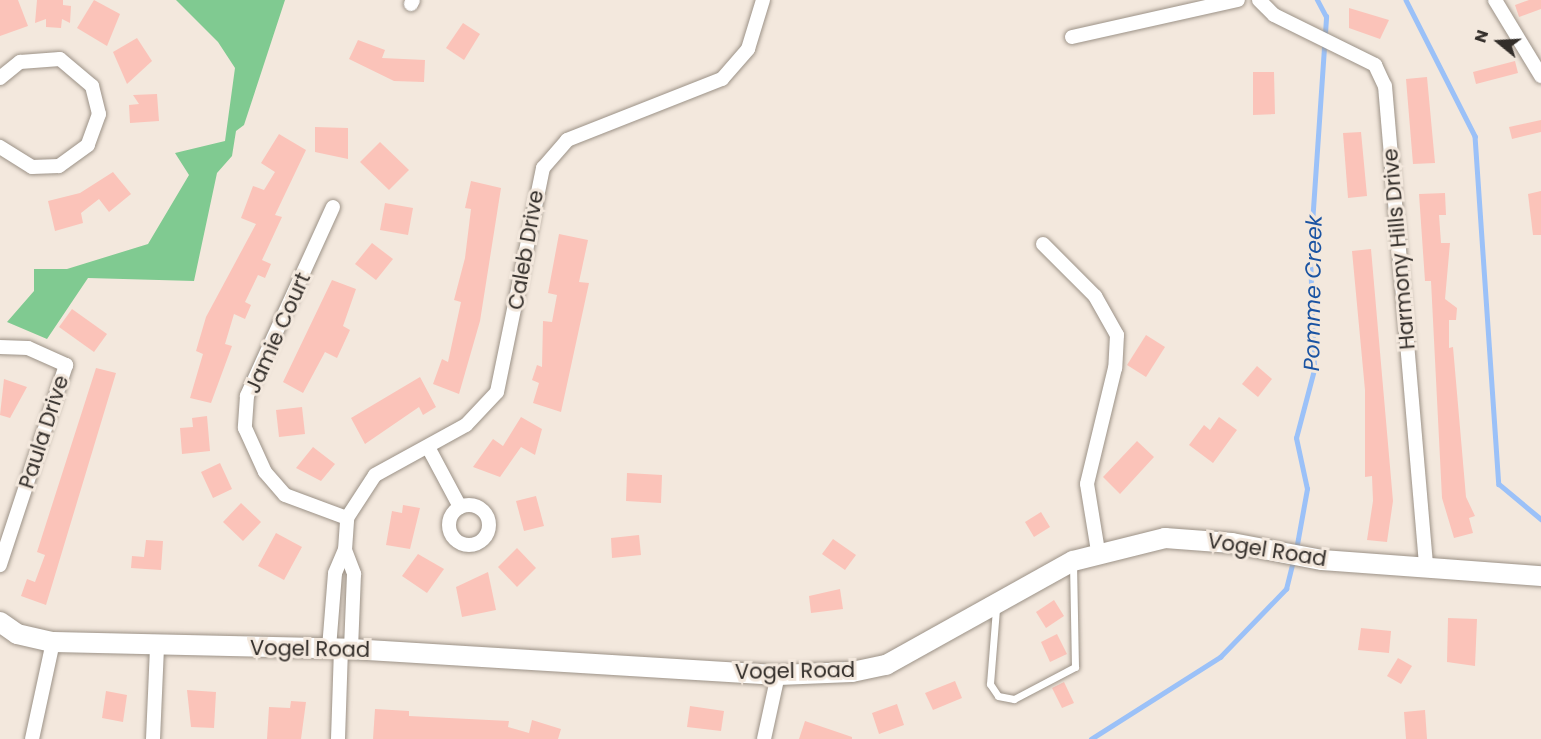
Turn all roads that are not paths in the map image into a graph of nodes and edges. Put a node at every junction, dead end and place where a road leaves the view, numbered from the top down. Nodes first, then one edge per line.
1 (763, 0) edge
2 (1238, 0) edge
3 (1259, 0) edge
4 (1495, 0) edge
5 (1072, 37) dead end
6 (1541, 76) edge
7 (0, 78) edge
8 (0, 147) edge
9 (333, 207) dead end
10 (1043, 244) dead end
11 (0, 347) edge
12 (428, 447) junction
13 (460, 507) dead end
14 (347, 518) junction
15 (345, 550) junction
16 (1098, 551) junction
17 (1073, 561) junction
18 (0, 565) edge
19 (1426, 569) junction
20 (1541, 576) edge
21 (996, 605) junction
22 (0, 622) edge
23 (53, 642) junction
24 (157, 647) junction
25 (340, 648) junction
26 (778, 675) junction
27 (32, 739) edge
28 (153, 739) edge
29 (338, 739) edge
30 (764, 739) edge

1 - 12 street, Caleb Drive
2 - 5 street
3 - 19 street, Harmony Hills Drive
4 - 6 street
7 - 8 street
9 - 14 street, Jamie Court
10 - 16 street
11 - 18 street, Paula Drive
12 - 13 street
12 - 14 street, Caleb Drive
14 - 15 street, Caleb Drive
15 - 25 street, Caleb Drive
15 - 25 street, Caleb Drive
16 - 17 street, Vogel Road
16 - 19 street, Vogel Road
17 - 21 street, Vogel Road
17 - 21 lane
19 - 20 street, Vogel Road
21 - 26 street, Vogel Road
22 - 23 street, Vogel Road
23 - 24 street, Vogel Road
23 - 27 street
24 - 25 street, Vogel Road
24 - 28 street
25 - 26 street, Vogel Road
25 - 29 street
26 - 30 street

